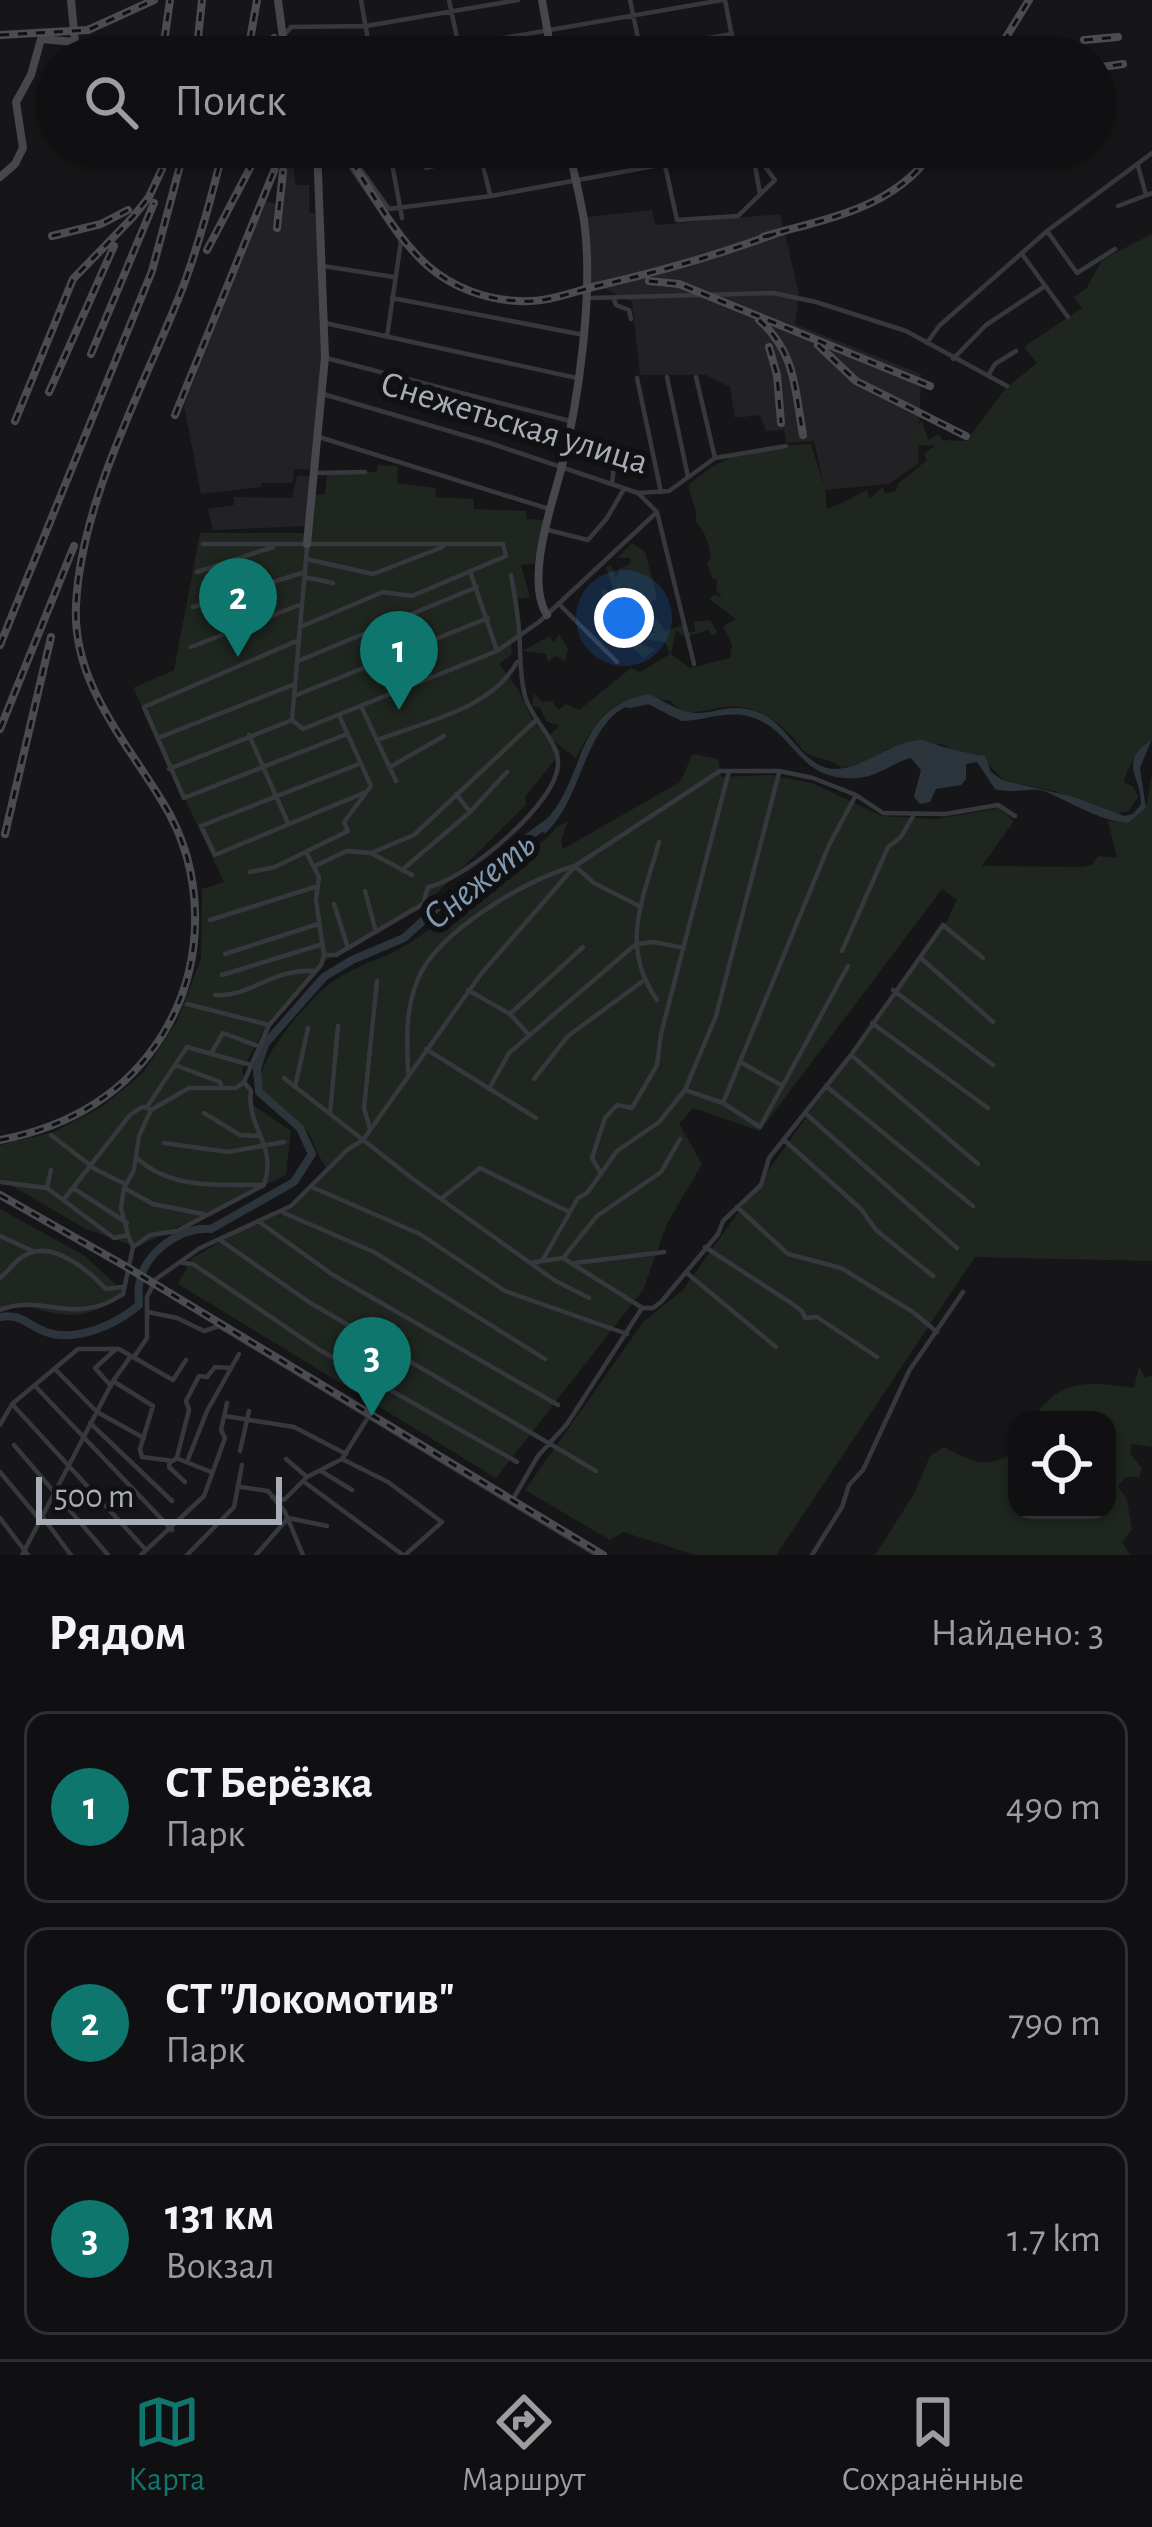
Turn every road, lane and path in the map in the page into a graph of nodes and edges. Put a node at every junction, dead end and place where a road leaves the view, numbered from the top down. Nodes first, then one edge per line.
1 (71, 0) edge
2 (278, 0) edge
3 (361, 0) edge
4 (449, 0) edge
5 (518, 0) edge
6 (542, 0) edge
7 (630, 0) edge
8 (723, 0) edge
9 (451, 10) junction
10 (633, 16) junction
11 (366, 26) junction
12 (548, 32) junction
13 (732, 34) joint
14 (74, 36) edge
15 (283, 36) edge
16 (284, 36) edge
17 (368, 36) edge
18 (457, 36) edge
19 (525, 36) edge
20 (549, 36) edge
21 (637, 36) edge
22 (722, 36) edge
23 (36, 58) edge
24 (1152, 153) edge
25 (1138, 164) junction
26 (318, 168) edge
27 (354, 168) edge
28 (356, 168) edge
29 (393, 168) edge
30 (484, 168) edge
31 (572, 168) edge
32 (647, 168) edge
33 (665, 168) edge
34 (755, 168) edge
35 (766, 168) edge
36 (0, 177) edge
37 (575, 181) junction
38 (760, 194) junction
39 (1149, 194) edge
40 (491, 196) junction
41 (1118, 206) dead end
42 (401, 214) junction
43 (1047, 231) junction
44 (1115, 250) dead end
45 (1022, 254) junction
46 (321, 265) junction
47 (394, 277) junction
48 (1045, 286) junction
49 (392, 298) junction
50 (587, 298) junction
51 (614, 299) junction
52 (1068, 317) dead end
53 (631, 319) dead end
54 (323, 322) junction
55 (584, 335) junction
56 (388, 337) junction
57 (927, 343) junction
58 (1016, 351) dead end
59 (325, 357) junction
60 (953, 359) junction
61 (988, 376) junction
62 (667, 377) dead end
63 (696, 377) dead end
64 (577, 378) junction
65 (637, 378) dead end
66 (1007, 386) dead end
67 (323, 394) junction
68 (570, 421) junction
69 (319, 437) junction
70 (786, 446) dead end
71 (616, 448) dead end
72 (716, 458) junction
73 (562, 467) junction
74 (365, 472) dead end
75 (314, 473) junction
76 (688, 479) junction
77 (612, 484) junction
78 (624, 489) junction
79 (661, 492) junction
80 (638, 493) junction
81 (549, 509) junction
82 (657, 512) junction
83 (544, 529) junction
84 (202, 544) dead end
85 (278, 544) junction
86 (307, 544) junction
87 (448, 545) junction
88 (306, 559) junction
89 (470, 571) junction
90 (197, 572) dead end
91 (305, 574) junction
92 (512, 575) dead end
93 (333, 583) dead end
94 (476, 587) junction
95 (302, 604) junction
96 (559, 604) junction
97 (193, 607) dead end
98 (547, 615) junction
99 (488, 618) junction
100 (300, 627) junction
101 (520, 636) junction
102 (298, 640) junction
103 (191, 647) dead end
104 (497, 651) junction
105 (298, 661) junction
106 (517, 662) junction
107 (617, 662) dead end
108 (694, 664) dead end
109 (295, 684) junction
110 (294, 696) junction
111 (361, 706) junction
112 (339, 715) junction
113 (292, 720) junction
114 (535, 721) junction
115 (347, 734) junction
116 (249, 735) junction
117 (444, 736) dead end
118 (158, 738) junction
119 (376, 740) junction
120 (359, 764) junction
121 (263, 766) junction
122 (390, 767) junction
123 (170, 769) junction
124 (729, 771) junction
125 (779, 771) junction
126 (507, 772) dead end
127 (396, 781) dead end
128 (366, 792) junction
129 (457, 794) junction
130 (856, 794) junction
131 (276, 795) junction
132 (470, 812) junction
133 (913, 816) junction
134 (1015, 816) dead end
135 (288, 824) junction
136 (659, 842) dead end
137 (306, 852) junction
138 (371, 853) junction
139 (315, 866) junction
140 (574, 866) junction
141 (402, 870) junction
142 (250, 872) dead end
143 (412, 875) dead end
144 (318, 886) junction
145 (365, 891) dead end
146 (334, 904) dead end
147 (642, 907) junction
148 (210, 920) dead end
149 (318, 924) junction
150 (376, 932) junction
151 (322, 944) junction
152 (636, 944) junction
153 (584, 947) dead end
154 (348, 948) junction
155 (684, 948) junction
156 (842, 951) dead end
157 (224, 954) dead end
158 (324, 955) junction
159 (983, 958) dead end
160 (922, 959) junction
161 (848, 966) dead end
162 (316, 971) junction
163 (222, 975) dead end
164 (377, 981) dead end
165 (644, 981) junction
166 (468, 990) junction
167 (893, 990) junction
168 (215, 995) dead end
169 (657, 1000) dead end
170 (188, 1004) dead end
171 (510, 1014) junction
172 (993, 1022) dead end
173 (872, 1023) junction
174 (269, 1025) junction
175 (338, 1026) dead end
176 (308, 1028) dead end
177 (529, 1035) junction
178 (258, 1046) junction
179 (426, 1049) junction
180 (212, 1053) junction
181 (851, 1055) junction
182 (742, 1063) junction
183 (176, 1065) junction
184 (250, 1065) junction
185 (993, 1065) dead end
186 (408, 1073) junction
187 (284, 1078) dead end
188 (533, 1078) dead end
189 (244, 1082) junction
190 (782, 1085) junction
191 (221, 1086) junction
192 (826, 1086) junction
193 (295, 1087) junction
194 (489, 1090) junction
195 (685, 1090) junction
196 (723, 1103) junction
197 (988, 1108) dead end
198 (149, 1109) junction
199 (803, 1111) junction
200 (204, 1113) dead end
201 (330, 1114) junction
202 (536, 1118) dead end
203 (370, 1129) junction
204 (50, 1135) dead end
205 (261, 1136) junction
206 (680, 1139) dead end
207 (363, 1140) junction
208 (784, 1140) junction
209 (284, 1142) dead end
210 (164, 1143) dead end
211 (265, 1146) junction
212 (138, 1159) junction
213 (978, 1164) dead end
214 (91, 1166) junction
215 (51, 1170) dead end
216 (601, 1174) junction
217 (0, 1182) edge
218 (264, 1185) junction
219 (125, 1186) junction
220 (73, 1187) junction
221 (312, 1187) junction
222 (47, 1188) junction
223 (65, 1198) junction
224 (442, 1198) junction
225 (736, 1205) junction
226 (973, 1206) dead end
227 (280, 1211) junction
228 (569, 1213) junction
229 (204, 1214) junction
230 (258, 1221) junction
231 (127, 1223) junction
232 (128, 1235) junction
233 (1, 1238) edge
234 (220, 1240) junction
235 (133, 1247) junction
236 (705, 1247) junction
237 (957, 1249) dead end
238 (34, 1251) junction
239 (664, 1252) dead end
240 (563, 1258) junction
241 (542, 1262) junction
242 (183, 1263) junction
243 (531, 1263) junction
244 (573, 1264) junction
245 (686, 1272) junction
246 (933, 1276) dead end
247 (0, 1278) edge
248 (123, 1287) junction
249 (963, 1292) dead end
250 (589, 1298) dead end
251 (642, 1308) junction
252 (0, 1310) edge
253 (148, 1312) junction
254 (937, 1332) junction
255 (626, 1334) junction
256 (776, 1347) dead end
257 (116, 1349) junction
258 (239, 1354) dead end
259 (132, 1356) junction
260 (877, 1357) dead end
261 (545, 1359) dead end
262 (186, 1360) dead end
263 (231, 1368) junction
264 (56, 1370) junction
265 (112, 1383) junction
266 (36, 1387) junction
267 (226, 1403) dead end
268 (12, 1404) junction
269 (558, 1405) dead end
270 (97, 1412) junction
271 (225, 1416) junction
272 (249, 1416) junction
273 (368, 1418) junction
274 (90, 1424) junction
275 (0, 1425) edge
276 (82, 1438) junction
277 (144, 1438) junction
278 (548, 1444) junction
279 (14, 1445) dead end
280 (240, 1451) dead end
281 (344, 1456) junction
282 (146, 1459) junction
283 (173, 1459) junction
284 (286, 1459) dead end
285 (517, 1462) dead end
286 (187, 1463) junction
287 (242, 1465) dead end
288 (68, 1466) junction
289 (139, 1468) junction
290 (319, 1470) junction
291 (596, 1471) dead end
292 (0, 1472) edge
293 (212, 1472) junction
294 (305, 1479) junction
295 (185, 1482) dead end
296 (240, 1487) junction
297 (352, 1490) dead end
298 (54, 1494) junction
299 (291, 1496) junction
300 (272, 1497) junction
301 (513, 1499) dead end
302 (172, 1501) dead end
303 (286, 1515) junction
304 (0, 1518) edge
305 (41, 1518) junction
306 (327, 1526) dead end
307 (172, 1530) junction
308 (143, 1552) edge
309 (25, 1553) edge
310 (188, 1554) edge
311 (70, 1555) edge
312 (108, 1555) edge
313 (256, 1555) edge
314 (303, 1555) edge
315 (404, 1555) edge
316 (597, 1555) edge
317 (812, 1555) edge

1 - 14 street
2 - 15 street
3 - 11 street
4 - 9 street
5 - 9 street
6 - 12 street
7 - 10 street
8 - 10 street
8 - 13 street
9 - 11 street
9 - 18 street
10 - 12 street
10 - 21 street
11 - 16 street
11 - 17 street
12 - 19 street
12 - 20 street
13 - 22 street
23 - 36 street
24 - 25 street
25 - 39 street
25 - 43 street
26 - 46 street
27 - 47 street
28 - 42 street
29 - 42 street
30 - 40 street
31 - 37 street
32 - 37 street
33 - 38 street
34 - 38 street
35 - 38 street
37 - 40 street
37 - 50 street
39 - 41 street
40 - 42 street
43 - 44 street
43 - 45 street
45 - 48 street
45 - 57 street
46 - 47 street
46 - 54 street
47 - 49 street
48 - 52 street
48 - 60 street
49 - 55 street
49 - 56 street
50 - 51 street
50 - 55 street
51 - 53 street
51 - 57 street
54 - 56 street
54 - 59 street
55 - 64 street
56 - 64 street
57 - 60 street
58 - 61 street
59 - 67 street
59 - 68 street
60 - 61 street
61 - 66 street
62 - 76 street, Снежетьская улица
63 - 72 street
64 - 68 street
65 - 79 street
67 - 69 street
67 - 73 street, Снежетьская улица
68 - 73 street
69 - 75 street
69 - 81 street
70 - 72 street, Снежетьская улица
71 - 77 street
72 - 76 street, Снежетьская улица
73 - 77 street, Снежетьская улица
73 - 81 street
74 - 75 street
75 - 86 street
76 - 79 street, Снежетьская улица
77 - 78 street, Снежетьская улица
78 - 80 street, Снежетьская улица
78 - 83 street
79 - 80 street, Снежетьская улица
80 - 82 street
81 - 83 street
82 - 96 street
82 - 108 street
83 - 98 street
84 - 85 street
85 - 86 street
85 - 90 street
86 - 87 street
86 - 88 street
87 - 88 street
87 - 89 street
88 - 91 street
89 - 94 street
89 - 100 street
91 - 93 street
91 - 95 street
91 - 97 street
92 - 101 street
94 - 99 street
94 - 105 street
95 - 100 street
95 - 103 street
96 - 98 street
96 - 107 street
98 - 101 street
99 - 104 street
99 - 110 street
100 - 102 street
101 - 104 street
101 - 106 street
102 - 105 street
102 - 118 street
104 - 111 street
105 - 109 street
106 - 114 street
106 - 119 street
109 - 110 street
109 - 118 street
110 - 113 street
111 - 112 street
111 - 119 street
112 - 113 street
112 - 115 street
113 - 116 street
114 - 129 street
114 - 150 street
115 - 120 street
115 - 121 street
116 - 121 street
116 - 123 street
117 - 122 street
118 - 123 street
119 - 122 street
120 - 128 street
120 - 131 street
121 - 123 street
121 - 131 street
122 - 127 street
124 - 125 street
124 - 140 street
124 - 155 street
125 - 130 street
125 - 195 street
126 - 132 street
128 - 135 street
128 - 137 street
129 - 132 street
129 - 138 street
130 - 133 street
130 - 182 street
131 - 135 street
131 - 135 street
132 - 141 street
133 - 134 street
133 - 156 street
136 - 147 street
137 - 139 street
137 - 142 street
138 - 139 street
138 - 141 street
139 - 144 street
140 - 147 street
140 - 166 street
140 - 186 street
141 - 143 street
144 - 148 street
144 - 149 street
145 - 150 street
146 - 154 street
147 - 152 street
149 - 151 street
149 - 157 street
150 - 154 street
151 - 158 street
151 - 163 street
152 - 155 street
152 - 165 street
152 - 177 street
153 - 171 street
154 - 158 street
155 - 216 street
158 - 162 street
159 - 160 street
160 - 167 street
160 - 172 street
161 - 190 street
162 - 168 street
162 - 174 street
164 - 203 street
165 - 169 street
165 - 188 street
166 - 171 street
166 - 179 street
167 - 173 street
167 - 185 street
170 - 174 street
171 - 177 street
173 - 181 street
173 - 197 street
174 - 178 street
175 - 201 street
176 - 193 street
177 - 194 street
178 - 180 street
178 - 184 street
179 - 186 street
179 - 194 street
180 - 183 street
180 - 184 street
181 - 192 street
181 - 213 street
182 - 190 street
182 - 196 street
183 - 191 street
183 - 198 street
184 - 189 street
186 - 203 street
187 - 193 street
189 - 191 street
189 - 205 street
190 - 196 street
191 - 198 street
192 - 199 street
192 - 226 street
193 - 201 street
194 - 202 street
195 - 196 street
195 - 216 street
198 - 212 street
198 - 214 street
199 - 208 street
199 - 237 street
200 - 205 street
201 - 207 street
203 - 207 street
204 - 214 street
205 - 211 street
206 - 240 street
207 - 221 street
207 - 224 street
208 - 225 street
208 - 246 street
209 - 211 street
210 - 211 street
211 - 218 street
212 - 218 street
212 - 219 street
214 - 219 street
214 - 220 street
215 - 222 street
216 - 228 street
217 - 222 street
218 - 229 street
219 - 229 street
219 - 231 street
220 - 223 street
220 - 231 street
221 - 227 street
221 - 255 street
222 - 223 street
223 - 232 street
224 - 228 street
224 - 243 street
225 - 236 street
225 - 254 street
227 - 230 street
227 - 261 street
228 - 241 street
229 - 235 street
230 - 234 street
230 - 269 street
231 - 232 street
232 - 235 street
233 - 238 street
234 - 242 street
234 - 278 street
235 - 248 street
236 - 245 street
236 - 260 street
238 - 247 street
238 - 248 street
239 - 244 street
240 - 241 street
240 - 244 street
241 - 243 street
242 - 253 street
242 - 285 street
243 - 250 street
244 - 251 street
245 - 251 street
245 - 256 street
248 - 252 street
249 - 254 street
251 - 255 street
253 - 259 street
253 - 273 street
254 - 317 street
255 - 278 street
257 - 259 street
257 - 264 street
257 - 265 street
258 - 263 street
259 - 262 street
259 - 265 street
263 - 283 street
263 - 286 street
264 - 266 street
264 - 270 street
265 - 270 street
265 - 277 street
266 - 268 street
266 - 276 street
267 - 271 street
268 - 275 street
268 - 288 street
270 - 274 street
270 - 277 street
271 - 272 street
271 - 293 street
272 - 280 street
272 - 281 street
273 - 281 street
273 - 316 street
274 - 276 street
274 - 289 street
276 - 288 street
276 - 307 street
277 - 282 street
278 - 291 street
278 - 301 street
279 - 298 street
281 - 290 street
281 - 315 street
282 - 283 street
282 - 289 street
283 - 286 street
283 - 295 street
284 - 294 street
286 - 293 street
287 - 296 street
288 - 298 street
288 - 308 street
289 - 302 street
290 - 294 street
290 - 297 street
292 - 305 street
293 - 307 street
294 - 299 street
294 - 315 street
296 - 300 street
296 - 310 street
298 - 305 street
298 - 312 street
299 - 300 street
299 - 303 street
300 - 303 street
303 - 306 street
303 - 313 street
303 - 314 street
304 - 309 street
305 - 309 street
305 - 311 street
307 - 308 street

